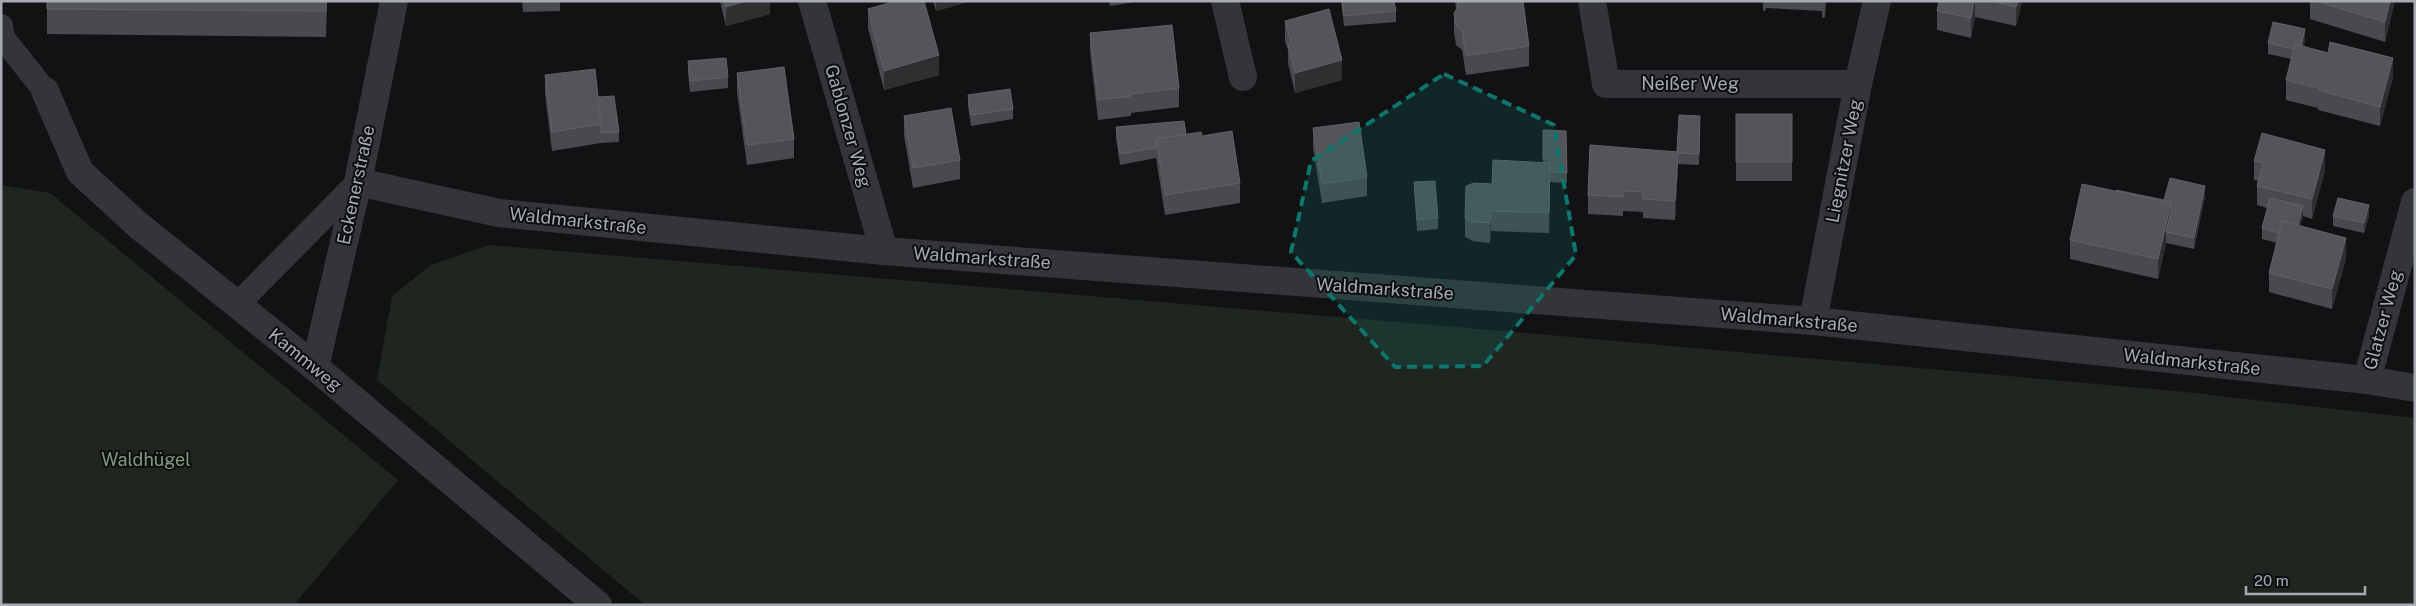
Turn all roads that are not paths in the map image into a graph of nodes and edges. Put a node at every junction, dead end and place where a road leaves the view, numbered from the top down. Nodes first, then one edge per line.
1 (394, 1) edge
2 (812, 1) edge
3 (1225, 1) edge
4 (1592, 1) edge
5 (1878, 1) edge
6 (1, 26) edge
7 (1243, 77) dead end
8 (1858, 84) junction
9 (45, 91) joint
10 (358, 182) junction
11 (2415, 202) edge
12 (884, 250) junction
13 (238, 305) junction
14 (1813, 321) junction
15 (315, 367) junction
16 (2367, 380) junction
17 (2415, 388) edge
18 (598, 605) edge

1 - 10 street, Eckenerstraße
2 - 12 street, Gablonzer Weg
3 - 7 street
4 - 8 street, Neißer Weg
5 - 8 street, Liegnitzer Weg
6 - 9 lane
8 - 14 street, Liegnitzer Weg
9 - 13 street, Kammweg
10 - 12 street, Waldmarkstraße
10 - 13 lane
10 - 15 street, Eckenerstraße
11 - 16 street, Glatzer Weg
12 - 14 street, Waldmarkstraße
13 - 15 street, Kammweg
14 - 16 street, Waldmarkstraße
15 - 18 street, Kammweg
16 - 17 street, Waldmarkstraße

